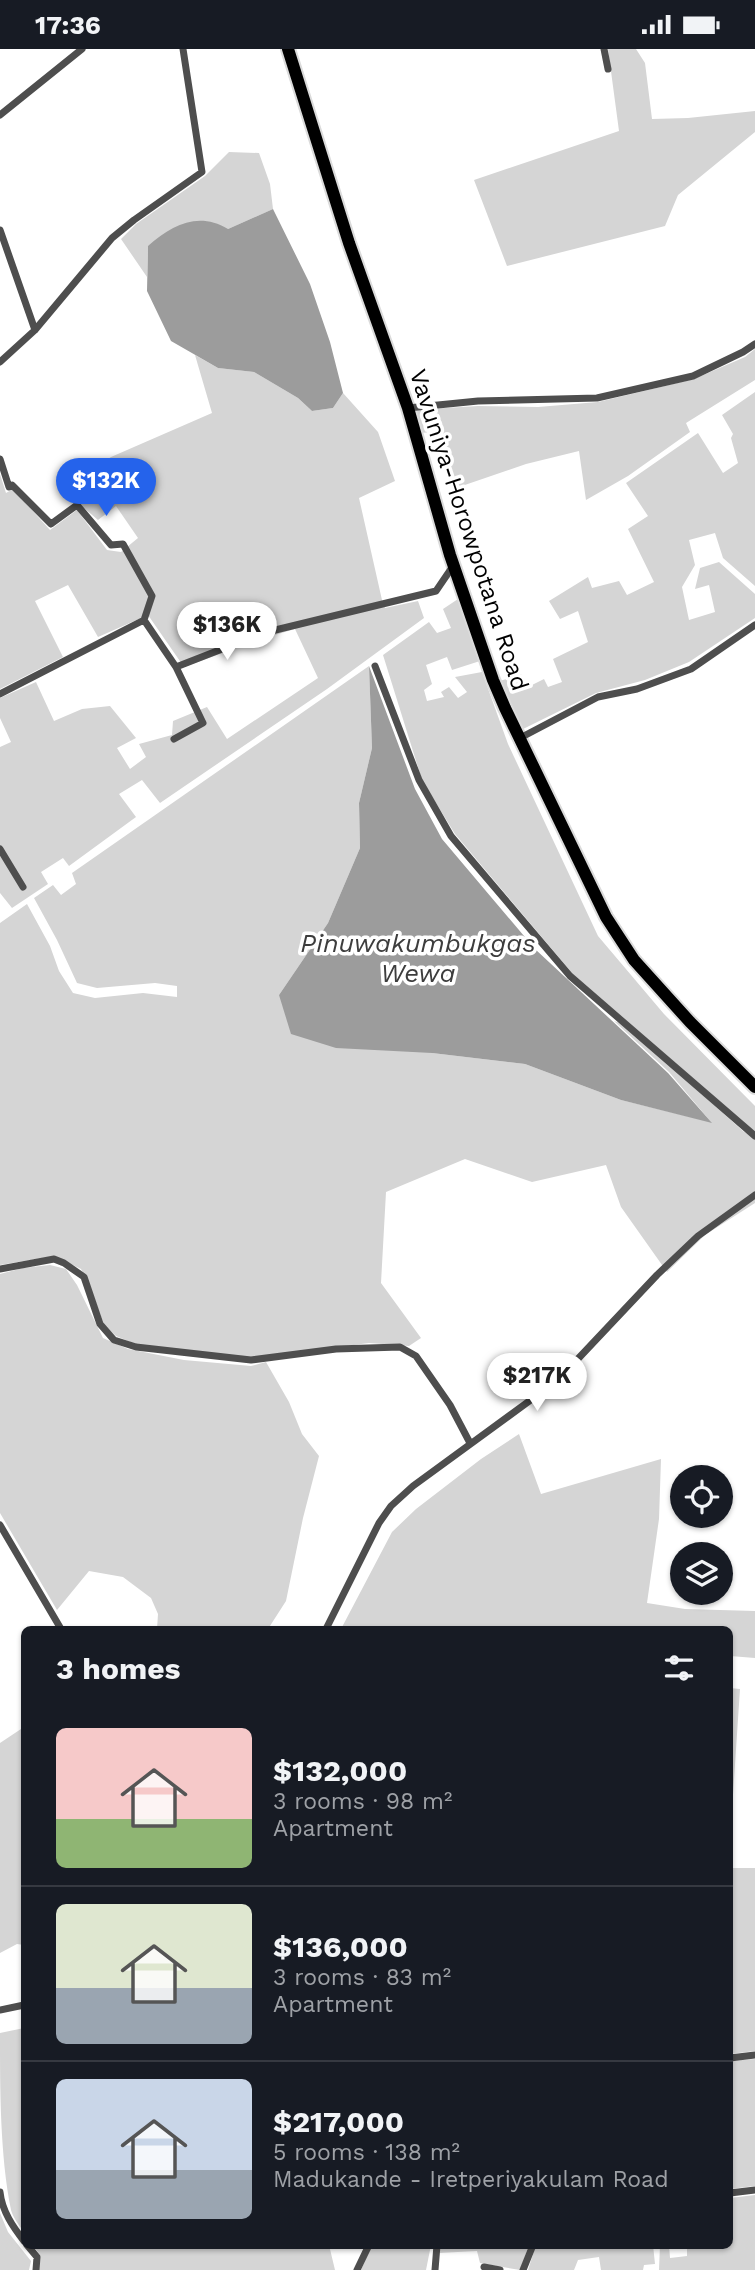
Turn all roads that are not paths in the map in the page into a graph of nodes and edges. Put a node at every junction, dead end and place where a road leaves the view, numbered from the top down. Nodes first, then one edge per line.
1 (82, 49) edge
2 (183, 49) edge
3 (288, 49) edge
4 (604, 49) edge
5 (608, 69) dead end
6 (0, 103) edge
7 (3, 112) edge
8 (0, 230) edge
9 (35, 330) junction
10 (755, 344) edge
11 (0, 362) edge
12 (408, 408) junction
13 (0, 459) edge
14 (454, 565) junction
15 (144, 620) junction
16 (755, 625) edge
17 (375, 666) dead end
18 (176, 667) junction
19 (0, 694) edge
20 (520, 738) junction
21 (174, 739) dead end
22 (0, 849) edge
23 (23, 887) dead end
24 (755, 1087) edge
25 (755, 1136) edge
26 (755, 1195) edge
27 (0, 1269) edge
28 (470, 1443) junction
29 (0, 1525) edge
30 (59, 1626) edge
31 (328, 1626) edge
32 (21, 2006) edge
33 (0, 2010) edge
34 (755, 2055) edge
35 (733, 2058) edge
36 (755, 2190) edge
37 (0, 2192) edge
38 (733, 2193) edge
39 (21, 2237) edge
40 (31, 2249) edge
41 (367, 2249) edge
42 (437, 2249) edge
43 (531, 2249) edge
44 (484, 2267) dead end
45 (36, 2270) edge
46 (356, 2270) edge
47 (435, 2270) edge
48 (500, 2270) edge
49 (523, 2270) edge

1 - 7 street
2 - 9 street
3 - 12 highway, Vavuniya-Horowpotana Road
4 - 5 street
6 - 7 street
8 - 9 street
9 - 11 street
10 - 12 street
12 - 14 highway, Vavuniya-Horowpotana Road
13 - 15 street
14 - 18 street
14 - 20 highway, Vavuniya-Horowpotana Road
15 - 18 street
15 - 19 street
16 - 20 street
17 - 25 street
18 - 21 street
20 - 24 highway, Vavuniya-Horowpotana Road
22 - 23 street
26 - 28 street
27 - 28 street
28 - 31 street
29 - 30 street
32 - 33 street
34 - 35 street
36 - 38 street
37 - 39 street
40 - 45 street
41 - 46 street
42 - 47 street
43 - 49 street
44 - 48 street

